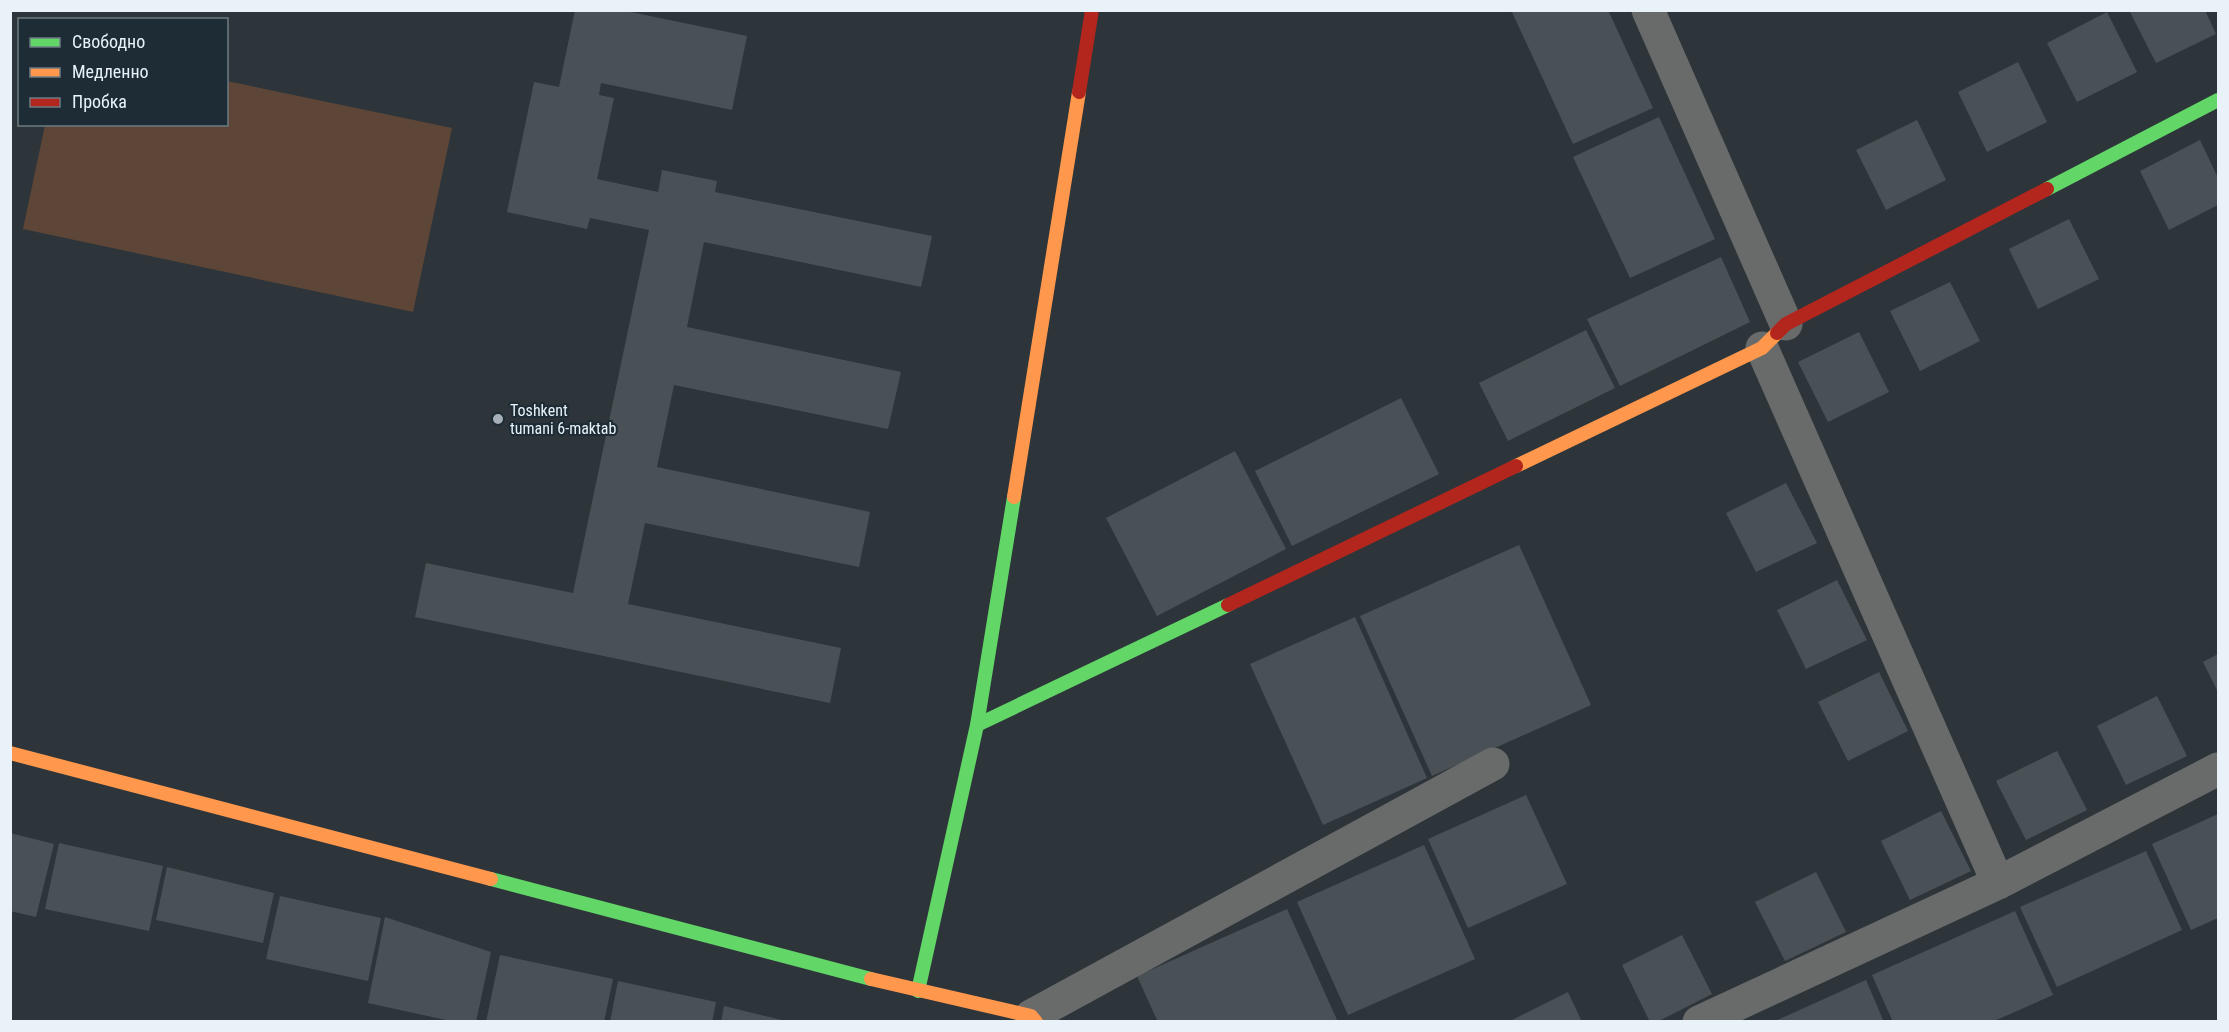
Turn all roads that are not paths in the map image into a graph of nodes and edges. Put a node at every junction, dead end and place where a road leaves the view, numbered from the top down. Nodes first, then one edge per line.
1 (1092, 10) edge
2 (1648, 10) edge
3 (2218, 100) edge
4 (1786, 324) junction
5 (1762, 348) junction
6 (976, 725) junction
7 (10, 753) edge
8 (1493, 764) dead end
9 (2218, 769) edge
10 (1998, 883) junction
11 (918, 991) junction
12 (1034, 1019) edge
13 (1699, 1022) edge

1 - 6 street
2 - 4 street
3 - 4 street
4 - 5 street
5 - 6 street
5 - 10 street
6 - 11 street
7 - 11 street
8 - 12 street
9 - 10 street
10 - 13 street
11 - 12 street

